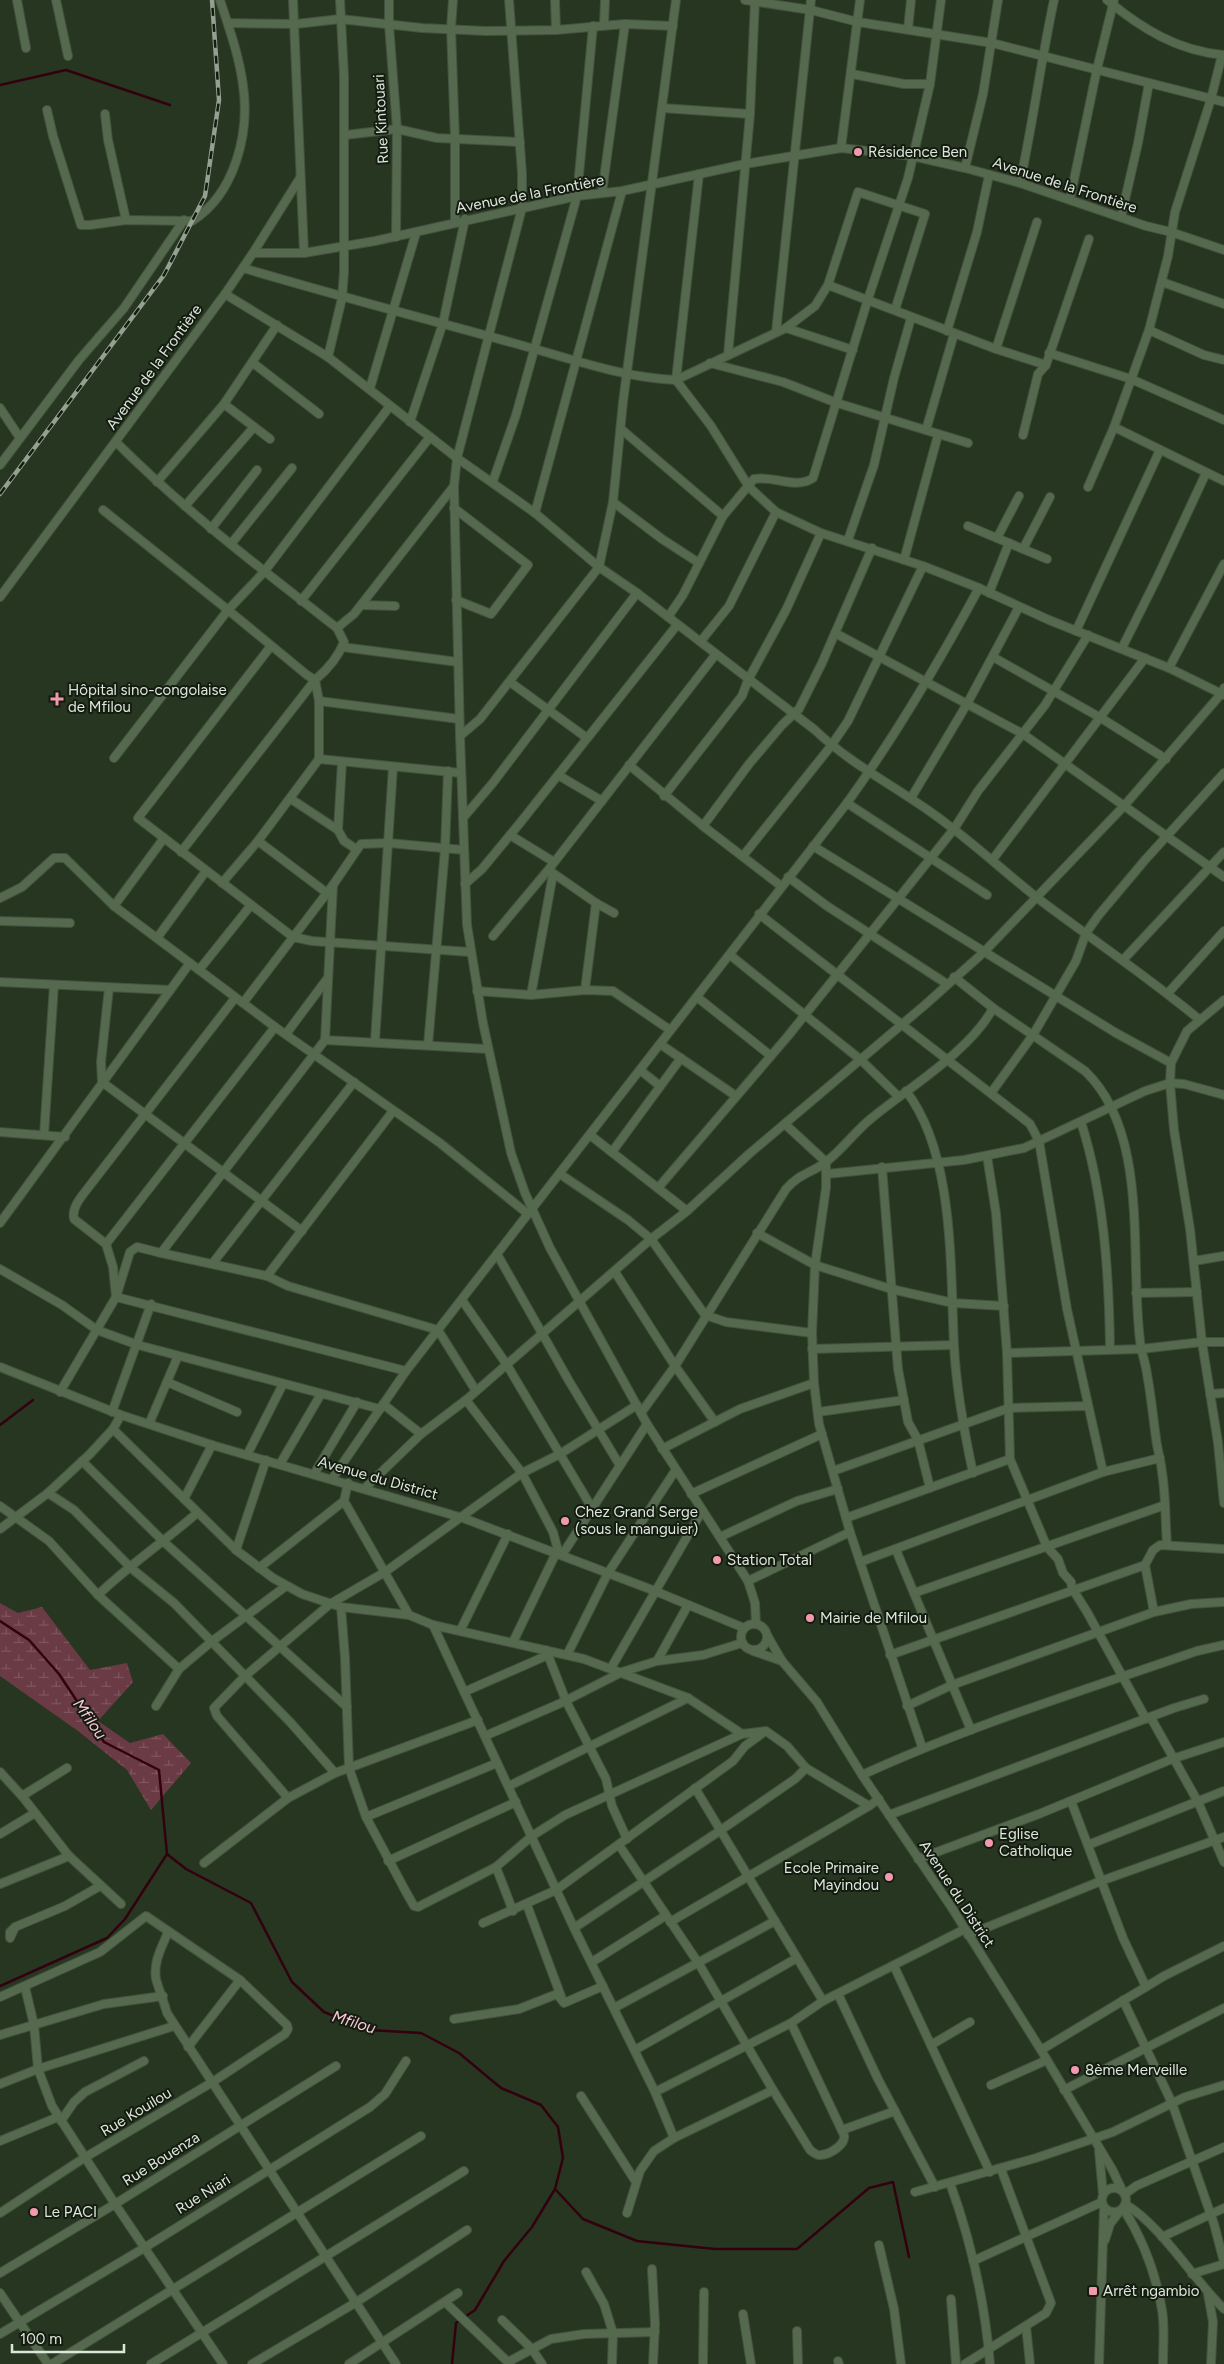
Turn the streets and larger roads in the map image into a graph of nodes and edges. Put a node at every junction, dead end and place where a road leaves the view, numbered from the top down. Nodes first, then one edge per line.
1 (17, 0) edge
2 (56, 0) edge
3 (220, 0) edge
4 (293, 0) edge
5 (340, 0) edge
6 (389, 0) edge
7 (453, 0) edge
8 (509, 0) edge
9 (555, 0) edge
10 (605, 0) edge
11 (676, 0) edge
12 (744, 0) edge
13 (811, 0) edge
14 (860, 0) edge
15 (911, 0) edge
16 (941, 0) edge
17 (998, 0) edge
18 (1054, 0) edge
19 (754, 1) edge
20 (1111, 2) edge
21 (811, 10) junction
22 (340, 19) junction
23 (858, 22) junction
24 (228, 23) junction
25 (296, 24) junction
26 (625, 24) junction
27 (389, 25) junction
28 (604, 25) junction
29 (594, 26) junction
30 (673, 26) junction
31 (451, 28) junction
32 (908, 29) junction
33 (556, 30) junction
34 (511, 31) junction
35 (936, 34) junction
36 (22, 41) dead end
37 (992, 43) junction
38 (1223, 55) edge
39 (68, 56) dead end
40 (1042, 56) junction
41 (1097, 70) junction
42 (852, 74) junction
43 (1149, 83) junction
44 (930, 84) junction
45 (1211, 99) junction
46 (1224, 102) edge
47 (662, 108) junction
48 (47, 110) dead end
49 (105, 114) dead end
50 (750, 114) junction
51 (397, 129) junction
52 (345, 135) junction
53 (455, 139) junction
54 (520, 142) junction
55 (841, 148) junction
56 (794, 156) junction
57 (912, 156) junction
58 (745, 164) junction
59 (965, 168) junction
60 (699, 174) junction
61 (989, 175) junction
62 (300, 178) junction
63 (651, 183) junction
64 (1020, 183) junction
65 (622, 191) junction
66 (602, 192) junction
67 (578, 196) junction
68 (1070, 199) junction
69 (900, 205) junction
70 (522, 208) junction
71 (1121, 217) junction
72 (465, 219) junction
73 (126, 220) junction
74 (184, 220) junction
75 (455, 222) junction
76 (1037, 222) dead end
77 (1171, 232) junction
78 (416, 233) junction
79 (396, 237) junction
80 (1089, 239) dead end
81 (344, 245) junction
82 (1224, 250) edge
83 (253, 253) junction
84 (304, 253) junction
85 (243, 268) junction
86 (1162, 282) junction
87 (828, 285) junction
88 (225, 294) junction
89 (342, 298) junction
90 (868, 300) junction
91 (1224, 304) edge
92 (895, 310) junction
93 (394, 311) junction
94 (911, 318) junction
95 (443, 324) junction
96 (277, 325) junction
97 (786, 328) junction
98 (1149, 330) junction
99 (776, 332) junction
100 (951, 333) junction
101 (489, 336) junction
102 (533, 348) junction
103 (996, 349) junction
104 (853, 350) junction
105 (1050, 353) junction
106 (728, 355) junction
107 (328, 357) junction
108 (1224, 360) edge
109 (577, 361) junction
110 (710, 362) junction
111 (253, 363) junction
112 (1046, 365) junction
113 (627, 372) junction
114 (1131, 379) junction
115 (676, 380) junction
116 (370, 388) junction
117 (837, 403) junction
118 (224, 404) junction
119 (390, 406) junction
120 (0, 408) edge
121 (319, 414) dead end
122 (885, 417) junction
123 (1224, 420) edge
124 (410, 422) junction
125 (254, 427) junction
126 (1114, 427) junction
127 (621, 429) junction
128 (926, 430) junction
129 (938, 435) junction
130 (430, 436) junction
131 (1023, 436) dead end
132 (20, 438) junction
133 (270, 439) dead end
134 (116, 442) junction
135 (968, 443) dead end
136 (1160, 450) junction
137 (457, 458) junction
138 (0, 465) edge
139 (292, 468) dead end
140 (257, 470) dead end
141 (1206, 473) junction
142 (493, 481) junction
143 (1224, 481) edge
144 (157, 482) junction
145 (454, 486) junction
146 (749, 487) junction
147 (1088, 487) dead end
148 (1019, 496) dead end
149 (1050, 497) dead end
150 (613, 502) junction
151 (185, 506) junction
152 (454, 508) junction
153 (103, 510) dead end
154 (535, 512) junction
155 (776, 512) junction
156 (723, 516) junction
157 (968, 526) dead end
158 (211, 529) junction
159 (821, 533) junction
160 (997, 538) junction
161 (848, 540) junction
162 (1009, 543) junction
163 (231, 544) junction
164 (872, 548) junction
165 (1023, 549) junction
166 (1047, 559) dead end
167 (904, 560) junction
168 (699, 563) junction
169 (1224, 564) edge
170 (923, 566) junction
171 (599, 567) junction
172 (264, 572) junction
173 (979, 588) junction
174 (637, 593) junction
175 (989, 593) junction
176 (0, 597) edge
177 (456, 600) junction
178 (301, 601) junction
179 (362, 605) junction
180 (396, 606) dead end
181 (1019, 607) junction
182 (228, 610) junction
183 (668, 617) junction
184 (677, 625) junction
185 (337, 628) junction
186 (1076, 631) junction
187 (835, 633) junction
188 (1088, 635) junction
189 (701, 641) junction
190 (271, 646) junction
191 (342, 647) junction
192 (1122, 648) junction
193 (716, 654) junction
194 (878, 655) junction
195 (993, 657) junction
196 (1145, 658) junction
197 (458, 662) junction
198 (1169, 668) junction
199 (315, 680) junction
200 (748, 680) junction
201 (926, 681) junction
202 (510, 682) junction
203 (1053, 692) junction
204 (1223, 692) edge
205 (319, 701) junction
206 (967, 704) junction
207 (549, 709) junction
208 (794, 714) junction
209 (1101, 718) junction
210 (459, 719) junction
211 (1023, 734) junction
212 (460, 736) junction
213 (587, 738) junction
214 (832, 746) junction
215 (114, 758) dead end
216 (319, 759) junction
217 (1166, 759) junction
218 (342, 762) junction
219 (1065, 764) junction
220 (629, 765) junction
221 (393, 767) junction
222 (870, 770) junction
223 (448, 771) junction
224 (461, 773) junction
225 (1224, 773) edge
226 (558, 775) junction
227 (664, 796) junction
228 (911, 798) junction
229 (291, 799) junction
230 (602, 801) junction
231 (847, 803) junction
232 (1124, 806) junction
233 (463, 818) junction
234 (702, 826) junction
235 (954, 829) junction
236 (338, 830) junction
237 (510, 835) junction
238 (1168, 837) junction
239 (164, 838) junction
240 (258, 842) junction
241 (389, 843) junction
242 (812, 846) junction
243 (356, 849) junction
244 (445, 849) junction
245 (464, 850) junction
246 (182, 852) junction
247 (1224, 852) edge
248 (742, 856) junction
249 (931, 858) junction
250 (993, 859) junction
251 (554, 862) junction
252 (1210, 868) junction
253 (206, 871) junction
254 (551, 872) junction
255 (788, 877) junction
256 (1224, 877) edge
257 (222, 883) junction
258 (465, 884) junction
259 (333, 885) junction
260 (781, 886) junction
261 (327, 893) junction
262 (987, 895) dead end
263 (1036, 897) junction
264 (0, 898) edge
265 (897, 898) junction
266 (596, 903) junction
267 (251, 904) junction
268 (114, 906) junction
269 (614, 913) dead end
270 (760, 914) junction
271 (0, 921) edge
272 (70, 923) dead end
273 (1224, 931) edge
274 (1086, 933) junction
275 (870, 934) junction
276 (493, 936) dead end
277 (293, 937) junction
278 (157, 938) junction
279 (330, 942) junction
280 (382, 946) junction
281 (435, 952) junction
282 (470, 952) junction
283 (984, 952) junction
284 (730, 955) junction
285 (1123, 960) junction
286 (190, 963) junction
287 (199, 970) junction
288 (838, 974) junction
289 (954, 977) junction
290 (327, 980) junction
291 (0, 982) edge
292 (947, 984) junction
293 (54, 985) junction
294 (108, 988) junction
295 (170, 990) junction
296 (585, 990) junction
297 (477, 991) junction
298 (1168, 993) junction
299 (531, 995) junction
300 (1055, 996) junction
301 (697, 997) junction
302 (235, 998) junction
303 (243, 1003) junction
304 (1223, 1004) edge
305 (993, 1008) junction
306 (806, 1014) junction
307 (1200, 1020) junction
308 (904, 1023) junction
309 (275, 1027) junction
310 (670, 1030) junction
311 (286, 1034) junction
312 (1032, 1035) junction
313 (324, 1040) junction
314 (375, 1041) junction
315 (660, 1044) junction
316 (428, 1045) junction
317 (488, 1049) junction
318 (315, 1054) junction
319 (771, 1056) junction
320 (681, 1058) junction
321 (946, 1059) junction
322 (861, 1060) junction
323 (1171, 1064) junction
324 (640, 1070) junction
325 (102, 1082) junction
326 (354, 1082) junction
327 (1170, 1083) junction
328 (660, 1086) junction
329 (906, 1091) junction
330 (991, 1093) junction
331 (1224, 1095) edge
332 (736, 1096) junction
333 (899, 1097) junction
334 (1112, 1106) junction
335 (393, 1111) junction
336 (145, 1116) junction
337 (1081, 1122) junction
338 (786, 1125) junction
339 (0, 1132) edge
340 (44, 1135) junction
341 (590, 1135) junction
342 (65, 1136) junction
343 (1039, 1141) junction
344 (182, 1144) junction
345 (612, 1152) junction
346 (987, 1156) junction
347 (826, 1162) junction
348 (937, 1163) junction
349 (882, 1167) junction
350 (222, 1173) junction
351 (560, 1174) junction
352 (827, 1174) junction
353 (658, 1188) junction
354 (261, 1201) junction
355 (687, 1211) junction
356 (531, 1212) junction
357 (0, 1223) edge
358 (302, 1231) junction
359 (757, 1233) junction
360 (651, 1239) junction
361 (106, 1244) junction
362 (161, 1253) junction
363 (498, 1254) junction
364 (1224, 1256) edge
365 (1194, 1261) junction
366 (212, 1264) junction
367 (815, 1265) junction
368 (0, 1269) edge
369 (615, 1272) junction
370 (267, 1276) junction
371 (891, 1289) junction
372 (1197, 1292) junction
373 (1136, 1293) junction
374 (116, 1296) junction
375 (462, 1300) junction
376 (579, 1301) junction
377 (953, 1303) junction
378 (151, 1304) junction
379 (1004, 1306) junction
380 (705, 1315) junction
381 (97, 1330) junction
382 (438, 1330) junction
383 (543, 1332) junction
384 (812, 1333) junction
385 (1202, 1342) junction
386 (1224, 1342) edge
387 (138, 1345) junction
388 (954, 1345) junction
389 (812, 1348) junction
390 (896, 1348) junction
391 (1110, 1349) junction
392 (1141, 1349) junction
393 (1078, 1351) junction
394 (1008, 1353) junction
395 (178, 1356) junction
396 (507, 1365) junction
397 (675, 1366) junction
398 (0, 1367) edge
399 (406, 1371) junction
400 (167, 1382) junction
401 (814, 1383) junction
402 (283, 1384) junction
403 (476, 1391) junction
404 (60, 1392) junction
405 (1224, 1393) edge
406 (321, 1394) junction
407 (1210, 1394) junction
408 (466, 1400) junction
409 (904, 1400) junction
410 (357, 1402) junction
411 (1087, 1406) junction
412 (382, 1407) junction
413 (1009, 1408) junction
414 (639, 1409) junction
415 (112, 1412) junction
416 (237, 1412) dead end
417 (818, 1412) junction
418 (121, 1415) junction
419 (715, 1422) junction
420 (149, 1424) junction
421 (647, 1424) junction
422 (963, 1426) junction
423 (113, 1429) junction
424 (599, 1429) junction
425 (421, 1434) junction
426 (822, 1434) junction
427 (918, 1440) junction
428 (212, 1445) junction
429 (662, 1449) junction
430 (560, 1454) junction
431 (247, 1455) junction
432 (1010, 1458) junction
433 (1160, 1458) junction
434 (266, 1460) junction
435 (82, 1461) junction
436 (280, 1464) junction
437 (619, 1464) junction
438 (675, 1471) junction
439 (833, 1471) junction
440 (1103, 1472) junction
441 (522, 1473) junction
442 (973, 1473) junction
443 (314, 1474) junction
444 (332, 1479) junction
445 (348, 1483) junction
446 (365, 1488) junction
447 (930, 1488) junction
448 (838, 1489) junction
449 (48, 1493) junction
450 (691, 1494) junction
451 (184, 1499) junction
452 (344, 1501) junction
453 (1027, 1501) junction
454 (1224, 1503) edge
455 (1165, 1505) junction
456 (0, 1506) edge
457 (592, 1508) junction
458 (702, 1511) junction
459 (197, 1513) junction
460 (14, 1518) junction
461 (463, 1518) junction
462 (846, 1518) junction
463 (0, 1529) edge
464 (850, 1532) junction
465 (508, 1534) junction
466 (720, 1537) junction
467 (164, 1542) junction
468 (1167, 1544) junction
469 (1047, 1547) junction
470 (1224, 1549) edge
471 (236, 1550) junction
472 (896, 1550) junction
473 (559, 1554) junction
474 (860, 1562) junction
475 (1145, 1565) junction
476 (132, 1568) junction
477 (259, 1568) junction
478 (385, 1572) junction
479 (608, 1573) junction
480 (748, 1581) junction
481 (286, 1586) junction
482 (655, 1591) junction
483 (1075, 1591) junction
484 (914, 1594) junction
485 (98, 1595) junction
486 (1224, 1602) edge
487 (330, 1604) junction
488 (688, 1605) junction
489 (341, 1607) junction
490 (1154, 1612) junction
491 (246, 1615) junction
492 (409, 1615) junction
493 (756, 1624) junction
494 (433, 1625) junction
495 (744, 1628) junction
496 (460, 1631) junction
497 (1098, 1632) junction
498 (768, 1635) junction
499 (932, 1640) junction
500 (211, 1642) junction
501 (513, 1642) junction
502 (742, 1643) junction
503 (280, 1646) junction
504 (1224, 1646) edge
505 (752, 1650) junction
506 (547, 1653) junction
507 (567, 1655) junction
508 (890, 1655) junction
509 (658, 1661) junction
510 (782, 1661) junction
511 (611, 1668) junction
512 (180, 1669) junction
513 (622, 1672) junction
514 (1123, 1676) junction
515 (244, 1677) junction
516 (952, 1685) junction
517 (464, 1692) junction
518 (688, 1698) junction
519 (1204, 1699) dead end
520 (566, 1701) junction
521 (156, 1706) dead end
522 (907, 1706) junction
523 (347, 1707) junction
524 (1148, 1718) junction
525 (478, 1720) junction
526 (766, 1730) junction
527 (971, 1730) junction
528 (742, 1734) junction
529 (484, 1736) junction
530 (1224, 1742) edge
531 (589, 1747) junction
532 (922, 1747) junction
533 (1172, 1759) junction
534 (497, 1763) junction
535 (66, 1768) dead end
536 (349, 1768) junction
537 (806, 1768) junction
538 (335, 1773) junction
539 (862, 1775) junction
540 (2, 1776) edge
541 (509, 1786) junction
542 (694, 1788) junction
543 (1224, 1791) edge
544 (608, 1795) junction
545 (22, 1796) junction
546 (288, 1798) junction
547 (879, 1800) junction
548 (1071, 1801) junction
549 (516, 1802) junction
550 (1198, 1802) junction
551 (869, 1806) junction
552 (35, 1813) junction
553 (889, 1815) junction
554 (366, 1817) junction
555 (721, 1830) junction
556 (0, 1834) edge
557 (532, 1836) junction
558 (1224, 1837) edge
559 (627, 1839) junction
560 (1214, 1840) junction
561 (1088, 1845) junction
562 (619, 1846) junction
563 (69, 1856) junction
564 (918, 1859) junction
565 (388, 1861) junction
566 (204, 1862) dead end
567 (1224, 1862) edge
568 (496, 1867) junction
569 (750, 1876) junction
570 (1101, 1881) junction
571 (644, 1882) junction
572 (0, 1884) edge
573 (100, 1886) junction
574 (556, 1890) junction
575 (121, 1904) dead end
576 (528, 1905) junction
577 (513, 1911) junction
578 (668, 1919) junction
579 (775, 1921) junction
580 (483, 1923) dead end
581 (15, 1927) dead end
582 (574, 1928) junction
583 (168, 1932) junction
584 (967, 1932) junction
585 (1224, 1946) edge
586 (797, 1958) junction
587 (592, 1962) junction
588 (699, 1964) junction
589 (894, 1966) junction
590 (240, 1980) junction
591 (603, 1986) junction
592 (1146, 1987) junction
593 (25, 1988) junction
594 (838, 1994) junction
595 (163, 1996) junction
596 (0, 1998) edge
597 (1123, 2000) junction
598 (823, 2001) junction
599 (722, 2002) junction
600 (564, 2003) junction
601 (614, 2008) junction
602 (1224, 2008) edge
603 (454, 2019) dead end
604 (970, 2022) dead end
605 (790, 2023) junction
606 (34, 2024) junction
607 (174, 2026) junction
608 (0, 2035) edge
609 (931, 2045) junction
610 (188, 2046) junction
611 (748, 2046) junction
612 (1146, 2048) junction
613 (635, 2050) junction
614 (1041, 2050) junction
615 (1047, 2060) junction
616 (144, 2061) dead end
617 (406, 2061) dead end
618 (336, 2066) dead end
619 (38, 2069) junction
620 (211, 2083) junction
621 (0, 2084) edge
622 (1224, 2084) edge
623 (991, 2085) dead end
624 (773, 2090) junction
625 (1064, 2090) junction
626 (655, 2092) junction
627 (582, 2096) dead end
628 (1172, 2103) junction
629 (895, 2111) junction
630 (60, 2119) junction
631 (239, 2126) junction
632 (842, 2130) junction
633 (421, 2136) dead end
634 (674, 2138) junction
635 (1093, 2138) junction
636 (0, 2141) edge
637 (1224, 2146) edge
638 (1099, 2149) junction
639 (84, 2158) junction
640 (1193, 2161) junction
641 (268, 2169) junction
642 (1001, 2169) junction
643 (464, 2172) dead end
644 (990, 2172) junction
645 (636, 2182) junction
646 (950, 2183) junction
647 (935, 2187) junction
648 (915, 2192) dead end
649 (1123, 2192) junction
650 (1103, 2201) junction
651 (115, 2204) junction
652 (1123, 2208) junction
653 (1224, 2208) edge
654 (0, 2213) edge
655 (627, 2213) dead end
656 (296, 2214) junction
657 (1210, 2215) junction
658 (467, 2230) dead end
659 (1025, 2237) junction
660 (1162, 2237) junction
661 (879, 2245) dead end
662 (144, 2248) junction
663 (1102, 2252) junction
664 (325, 2258) junction
665 (973, 2261) junction
666 (1224, 2263) edge
667 (652, 2269) dead end
668 (586, 2272) dead end
669 (0, 2273) edge
670 (1192, 2274) junction
671 (173, 2291) junction
672 (0, 2292) edge
673 (704, 2292) dead end
674 (458, 2293) dead end
675 (1208, 2294) junction
676 (951, 2299) dead end
677 (445, 2302) junction
678 (355, 2303) junction
679 (1224, 2309) edge
680 (743, 2314) dead end
681 (502, 2320) dead end
682 (20, 2322) junction
683 (1026, 2326) junction
684 (797, 2331) dead end
685 (655, 2332) junction
686 (202, 2333) junction
687 (613, 2333) junction
688 (0, 2334) edge
689 (383, 2344) junction
690 (988, 2348) junction
691 (532, 2349) junction
692 (509, 2363) edge
693 (50, 2364) edge
694 (151, 2364) edge
695 (223, 2364) edge
696 (252, 2364) edge
697 (349, 2364) edge
698 (396, 2364) edge
699 (542, 2364) edge
700 (612, 2364) edge
701 (653, 2364) edge
702 (703, 2364) edge
703 (751, 2364) edge
704 (798, 2364) edge
705 (901, 2364) edge
706 (956, 2364) edge
707 (965, 2364) edge
708 (990, 2364) edge
709 (1030, 2364) edge
710 (1099, 2364) edge
711 (1163, 2364) edge
712 (1211, 2364) edge

1 - 36 street
2 - 39 street
3 - 24 street
4 - 25 street
5 - 22 street
6 - 27 street, Rue Kintouari
7 - 31 street
8 - 34 street
9 - 33 street
10 - 28 street
11 - 30 street
12 - 19 street
13 - 21 street
14 - 23 street
15 - 32 street
16 - 35 street
17 - 37 street
18 - 40 street
19 - 21 street
19 - 50 street
20 - 38 street
20 - 41 street
21 - 23 street
21 - 56 street
22 - 25 street
22 - 27 street
22 - 52 street
23 - 32 street
23 - 42 street
24 - 25 street
24 - 74 street
25 - 62 street
26 - 28 street
26 - 30 street
26 - 66 street
27 - 31 street
27 - 51 street, Rue Kintouari
28 - 29 street
29 - 33 street
29 - 67 street
30 - 47 street
31 - 34 street
31 - 53 street
32 - 35 street
33 - 34 street
34 - 54 street
35 - 37 street
35 - 44 street
37 - 40 street
37 - 59 street
38 - 45 street
40 - 41 street
40 - 64 street
41 - 43 street
41 - 68 street
42 - 44 street
42 - 55 street
43 - 45 street
43 - 71 street
44 - 57 street
45 - 46 street
45 - 77 street
47 - 50 street
47 - 63 street
48 - 73 street
49 - 73 street
50 - 58 street
51 - 52 street
51 - 53 street
51 - 79 street, Rue Kintouari
52 - 81 street
53 - 54 street
53 - 75 street
54 - 70 street
55 - 56 street, Avenue de la Frontière
55 - 57 street, Avenue de la Frontière
56 - 58 street, Avenue de la Frontière
56 - 99 street
57 - 59 street, Avenue de la Frontière
57 - 69 street
58 - 60 street, Avenue de la Frontière
58 - 106 street
59 - 61 street, Avenue de la Frontière
60 - 63 street, Avenue de la Frontière
60 - 115 street
61 - 64 street, Avenue de la Frontière
61 - 100 street
62 - 83 street
62 - 84 street
63 - 65 street, Avenue de la Frontière
63 - 113 street
64 - 68 street, Avenue de la Frontière
65 - 66 street, Avenue de la Frontière
65 - 109 street
66 - 67 street, Avenue de la Frontière
67 - 70 street, Avenue de la Frontière
67 - 102 street
68 - 71 street, Avenue de la Frontière
69 - 87 street
69 - 90 street
69 - 92 street
70 - 72 street, Avenue de la Frontière
70 - 101 street
71 - 77 street, Avenue de la Frontière
72 - 75 street, Avenue de la Frontière
72 - 95 street
73 - 74 street
74 - 132 street
75 - 78 street, Avenue de la Frontière
76 - 103 street
77 - 82 street, Avenue de la Frontière
77 - 86 street
78 - 79 street, Avenue de la Frontière
78 - 93 street
79 - 81 street, Avenue de la Frontière
80 - 105 street
81 - 84 street, Avenue de la Frontière
81 - 89 street
83 - 84 street, Avenue de la Frontière
83 - 85 street, Avenue de la Frontière
85 - 88 street, Avenue de la Frontière
85 - 89 street
86 - 91 street
86 - 98 street
87 - 90 street
87 - 97 street
88 - 96 street
88 - 134 street, Avenue de la Frontière
89 - 93 street
89 - 107 street
90 - 92 street
90 - 104 street
92 - 94 street
93 - 95 street
93 - 116 street
94 - 100 street
94 - 122 street
95 - 101 street
95 - 124 street
96 - 107 street
96 - 111 street
97 - 99 street
97 - 104 street
98 - 108 street
98 - 114 street
99 - 106 street
100 - 103 street
100 - 128 street
101 - 102 street
101 - 137 street
102 - 109 street
102 - 142 street
103 - 112 street
104 - 117 street
105 - 112 street
105 - 114 street
106 - 110 street
107 - 116 street
109 - 113 street
109 - 154 street
110 - 115 street
110 - 117 street
111 - 118 street
111 - 121 street
112 - 131 street
113 - 115 street
113 - 127 street
114 - 123 street
114 - 126 street
115 - 146 street
116 - 119 street
117 - 122 street
117 - 146 street
118 - 125 street
118 - 144 street
119 - 124 street
119 - 172 street
120 - 132 street
122 - 128 street
122 - 161 street
124 - 130 street
125 - 133 street
125 - 151 street
126 - 136 street
126 - 147 street
127 - 150 street
127 - 156 street
128 - 129 street
129 - 135 street
129 - 167 street
130 - 137 street
130 - 178 street
132 - 138 street
134 - 144 street
134 - 176 street, Avenue de la Frontière
136 - 141 street
136 - 186 street
137 - 142 street
137 - 145 street
139 - 163 street
140 - 158 street
141 - 143 street
141 - 192 street
142 - 154 street
144 - 151 street
145 - 152 street
145 - 179 street
146 - 155 street
146 - 156 street
148 - 160 street
149 - 165 street
150 - 168 street
150 - 171 street
151 - 158 street
152 - 177 street
152 - 177 street
153 - 182 street
154 - 171 street
155 - 159 street
155 - 189 street
156 - 168 street
157 - 160 street
158 - 163 street
159 - 161 street
159 - 200 street
160 - 162 street
161 - 164 street
162 - 165 street
162 - 175 street
163 - 172 street
164 - 167 street
164 - 187 street
165 - 166 street
167 - 170 street
168 - 183 street
169 - 198 street
170 - 173 street
170 - 194 street
171 - 174 street
171 - 202 street
172 - 178 street
172 - 182 street
173 - 175 street
173 - 201 street
174 - 183 street
174 - 207 street
175 - 181 street
177 - 197 street
178 - 185 street
179 - 180 street
179 - 185 street
181 - 186 street
181 - 195 street
182 - 190 street
182 - 215 street
183 - 184 street
184 - 189 street
184 - 213 street
185 - 191 street
186 - 188 street
187 - 194 street
187 - 208 street
188 - 192 street
188 - 203 street
189 - 193 street
190 - 199 street
190 - 239 street
191 - 197 street
191 - 199 street
192 - 196 street
193 - 200 street
193 - 220 street
194 - 201 street
194 - 214 street
195 - 203 street
195 - 206 street
196 - 198 street
196 - 209 street
197 - 210 street
198 - 204 street
199 - 205 street
199 - 246 street
200 - 208 street
200 - 227 street
201 - 206 street
201 - 222 street
202 - 207 street
202 - 212 street
203 - 209 street
203 - 211 street
204 - 217 street
205 - 210 street
205 - 216 street
206 - 211 street
206 - 228 street
207 - 213 street
207 - 233 street
208 - 214 street
208 - 234 street
209 - 217 street
209 - 219 street
210 - 212 street
211 - 219 street
211 - 235 street
212 - 224 street
213 - 226 street
214 - 222 street
214 - 248 street
216 - 218 street
216 - 229 street
217 - 232 street
218 - 221 street
218 - 236 street
219 - 232 street
219 - 250 street
220 - 227 street
220 - 230 street
221 - 223 street
221 - 241 street
222 - 228 street
222 - 231 street
223 - 224 street
223 - 244 street
224 - 233 street
225 - 238 street
226 - 230 street
226 - 237 street
227 - 234 street
228 - 235 street
229 - 236 street
229 - 240 street
230 - 251 street
231 - 242 street
231 - 249 street
232 - 238 street
232 - 263 street
233 - 245 street
234 - 248 street
235 - 249 street
235 - 250 street
236 - 243 street
237 - 251 street
237 - 258 street
238 - 252 street
238 - 274 street
239 - 246 street
239 - 268 street
240 - 257 street
240 - 261 street
241 - 243 street
241 - 244 street
241 - 280 street
242 - 255 street
242 - 265 street
243 - 259 street
244 - 245 street
244 - 281 street
245 - 258 street
246 - 253 street
247 - 252 street
248 - 260 street
249 - 262 street
249 - 265 street
250 - 263 street
251 - 254 street
252 - 256 street
252 - 285 street
253 - 257 street
253 - 278 street
254 - 266 street
254 - 276 street
254 - 299 street
255 - 260 street
255 - 275 street
257 - 267 street
258 - 282 street
259 - 261 street
259 - 279 street
260 - 270 street
261 - 277 street
263 - 274 street
263 - 283 street
264 - 268 street
265 - 275 street
265 - 283 street
266 - 269 street
266 - 296 street
267 - 277 street
267 - 287 street
268 - 278 street
270 - 284 street
270 - 288 street
271 - 272 street
273 - 298 street
274 - 285 street
274 - 300 street
275 - 288 street
275 - 292 street
277 - 279 street
277 - 303 street
278 - 286 street
279 - 280 street
279 - 290 street
280 - 281 street
280 - 314 street
281 - 282 street
281 - 316 street
282 - 297 street
283 - 289 street
283 - 300 street
284 - 301 street
284 - 306 street
285 - 298 street
286 - 287 street
286 - 295 street
287 - 302 street
288 - 306 street
288 - 308 street
289 - 292 street
289 - 305 street
290 - 311 street
290 - 313 street
291 - 293 street
292 - 308 street
293 - 294 street
293 - 340 street
294 - 295 street
294 - 325 street
295 - 325 street
296 - 299 street
296 - 310 street
297 - 299 street
297 - 317 street
298 - 307 street
300 - 312 street
300 - 323 street
301 - 310 street
301 - 319 street
302 - 303 street
302 - 336 street
303 - 309 street
304 - 307 street
305 - 312 street
305 - 321 street
306 - 319 street
306 - 322 street
307 - 323 street
308 - 321 street
308 - 322 street
309 - 311 street
309 - 344 street
310 - 315 street
311 - 318 street
312 - 330 street
312 - 334 street
313 - 314 street
313 - 318 street
314 - 316 street
315 - 320 street
315 - 324 street
316 - 317 street
317 - 356 street
318 - 326 street
318 - 350 street
319 - 332 street
320 - 328 street
320 - 332 street
321 - 329 street
321 - 330 street
322 - 333 street
322 - 338 street
323 - 327 street
324 - 328 street
324 - 341 street
325 - 336 street
325 - 342 street
326 - 335 street
326 - 354 street
327 - 331 street
327 - 334 street
327 - 365 street
328 - 345 street
329 - 333 street
329 - 348 street
330 - 343 street
332 - 353 street
333 - 347 street
334 - 337 street
334 - 373 street
335 - 356 street
335 - 358 street
336 - 344 street
336 - 361 street
337 - 343 street
337 - 391 street
338 - 347 street
338 - 355 street
339 - 340 street
340 - 342 street
341 - 345 street
341 - 351 street
342 - 357 street
343 - 346 street
343 - 393 street
344 - 350 street
344 - 361 street
345 - 353 street
346 - 348 street
346 - 379 street
347 - 352 street
347 - 359 street
348 - 349 street
348 - 377 street
349 - 352 street
349 - 371 street
350 - 354 street
350 - 362 street
351 - 356 street
351 - 360 street
352 - 367 street
353 - 355 street
354 - 358 street
354 - 366 street
355 - 360 street
356 - 363 street
356 - 376 street
358 - 370 street
359 - 367 street
359 - 380 street
360 - 369 street
360 - 380 street
361 - 374 street
362 - 366 street
362 - 374 street
363 - 375 street
363 - 383 street
364 - 365 street
365 - 372 street
366 - 370 street
367 - 371 street
367 - 384 street
368 - 381 street
369 - 376 street
369 - 397 street
370 - 382 street
371 - 377 street
371 - 390 street
372 - 373 street
372 - 385 street
373 - 392 street
374 - 378 street
374 - 381 street
375 - 382 street
375 - 396 street
376 - 383 street
376 - 414 street
377 - 379 street
377 - 388 street
378 - 387 street
378 - 399 street
379 - 394 street
380 - 384 street
380 - 397 street
381 - 387 street
381 - 404 street
382 - 399 street
382 - 403 street
383 - 396 street
383 - 424 street
384 - 389 street
385 - 386 street
385 - 392 street
385 - 407 street
387 - 395 street
387 - 415 street
388 - 390 street
388 - 422 street
389 - 390 street
389 - 401 street
390 - 409 street
391 - 392 street
391 - 393 street
392 - 433 street
393 - 394 street
393 - 411 street
394 - 413 street
395 - 400 street
395 - 402 street
396 - 403 street
396 - 430 street
397 - 414 street
397 - 419 street
398 - 404 street, Avenue du District
399 - 412 street
400 - 416 street
400 - 420 street
401 - 417 street
401 - 419 street
402 - 406 street
402 - 431 street
403 - 408 street
404 - 415 street, Avenue du District
405 - 407 street
406 - 410 street
406 - 436 street
407 - 454 street
408 - 425 street
408 - 441 street
409 - 417 street
409 - 427 street
410 - 412 street
410 - 443 street
411 - 413 street
411 - 440 street
412 - 425 street
412 - 444 street
413 - 422 street
413 - 432 street
414 - 421 street
414 - 424 street
415 - 418 street, Avenue du District
417 - 426 street
418 - 420 street, Avenue du District
418 - 423 street
419 - 429 street
420 - 428 street, Avenue du District
421 - 429 street
421 - 437 street
422 - 427 street
422 - 442 street
423 - 435 street
423 - 451 street
424 - 430 street
424 - 437 street
425 - 446 street
426 - 439 street
426 - 450 street
427 - 439 street
427 - 447 street
428 - 431 street, Avenue du District
428 - 451 street
429 - 438 street
430 - 441 street
430 - 457 street
431 - 434 street, Avenue du District
432 - 442 street
432 - 453 street
433 - 440 street
433 - 455 street
434 - 436 street, Avenue du District
434 - 471 street
435 - 449 street
435 - 467 street
436 - 443 street, Avenue du District
437 - 457 street
438 - 450 street
438 - 479 street
439 - 448 street
440 - 453 street
441 - 461 street
441 - 473 street
442 - 447 street
443 - 444 street, Avenue du District
444 - 445 street, Avenue du District
445 - 446 street, Avenue du District
445 - 452 street
446 - 461 street, Avenue du District
447 - 462 street
448 - 462 street
448 - 466 street
449 - 460 street
449 - 476 street
450 - 458 street
451 - 459 street
452 - 477 street
452 - 478 street
453 - 469 street
453 - 472 street
455 - 468 street
455 - 469 street
456 - 460 street
457 - 473 street
458 - 466 street
458 - 482 street
459 - 467 street
459 - 471 street
460 - 463 street
460 - 485 street
461 - 465 street, Avenue du District
461 - 478 street
462 - 464 street
464 - 474 street
464 - 480 street
465 - 473 street, Avenue du District
465 - 496 street
466 - 480 street
467 - 476 street
467 - 491 street
468 - 470 street
468 - 475 street
469 - 483 street
469 - 484 street
471 - 477 street
472 - 474 street
472 - 484 street
473 - 479 street, Avenue du District
473 - 501 street
474 - 508 street
475 - 483 street
475 - 490 street
476 - 485 street
476 - 500 street
477 - 481 street
478 - 487 street
478 - 492 street
479 - 482 street, Avenue du District
479 - 507 street
480 - 493 street
481 - 487 street
481 - 491 street
482 - 488 street, Avenue du District
482 - 511 street
483 - 497 street
483 - 499 street
484 - 499 street
485 - 512 street
486 - 490 street
487 - 489 street
487 - 503 street
488 - 495 street, Avenue du District
488 - 509 street
489 - 492 street
489 - 523 street
490 - 497 street
491 - 500 street
491 - 503 street
492 - 494 street
493 - 495 street
493 - 498 street
494 - 496 street
494 - 517 street
495 - 502 street
496 - 501 street
497 - 514 street
497 - 516 street
498 - 505 street
498 - 510 street, Avenue du District
499 - 508 street
499 - 516 street
500 - 512 street
500 - 515 street
501 - 506 street
502 - 505 street
502 - 509 street
503 - 515 street
503 - 523 street
504 - 514 street
505 - 510 street, Avenue du District
506 - 507 street
506 - 517 street
506 - 520 street
507 - 511 street
508 - 522 street
509 - 513 street
510 - 539 street, Avenue du District
511 - 513 street
512 - 521 street
513 - 518 street
513 - 520 street
514 - 524 street
514 - 527 street
515 - 538 street
515 - 546 street
516 - 522 street
516 - 527 street
517 - 525 street
518 - 528 street
518 - 531 street
519 - 524 street
520 - 529 street
520 - 531 street
522 - 532 street
523 - 536 street
524 - 533 street
524 - 553 street
525 - 529 street
525 - 536 street
526 - 528 street
526 - 537 street
526 - 542 street
527 - 532 street
528 - 544 street
529 - 534 street
530 - 533 street
531 - 541 street
531 - 544 street
532 - 539 street
533 - 548 street
533 - 550 street
534 - 541 street
534 - 554 street
535 - 545 street
536 - 538 street
536 - 554 street
537 - 551 street
537 - 555 street
538 - 546 street
539 - 547 street, Avenue du District
540 - 545 street
541 - 549 street
542 - 555 street
542 - 559 street
543 - 550 street
544 - 557 street
544 - 559 street
545 - 552 street
546 - 566 street
547 - 551 street
547 - 553 street, Avenue du District
548 - 561 street
548 - 564 street
549 - 557 street
549 - 565 street
550 - 560 street
550 - 561 street
551 - 569 street
552 - 556 street
552 - 563 street
553 - 564 street, Avenue du District
554 - 565 street
555 - 569 street
555 - 571 street
557 - 568 street
557 - 574 street
558 - 560 street
559 - 562 street
560 - 567 street
560 - 570 street
561 - 570 street
562 - 571 street
562 - 574 street
563 - 572 street
563 - 573 street
564 - 584 street, Avenue du District
565 - 568 street
568 - 577 street
569 - 578 street
569 - 579 street
570 - 584 street
570 - 592 street
571 - 578 street
571 - 582 street
573 - 575 street
573 - 581 street
574 - 576 street
574 - 582 street
576 - 577 street
576 - 600 street
577 - 580 street
578 - 587 street
578 - 588 street
579 - 586 street
579 - 588 street
582 - 587 street
583 - 590 street
583 - 593 street
583 - 595 street
584 - 589 street
584 - 614 street, Avenue du District
585 - 592 street
586 - 598 street
586 - 599 street
587 - 591 street
588 - 599 street
588 - 601 street
589 - 594 street
589 - 609 street
590 - 610 street
590 - 620 street, Rue Kouilou
591 - 600 street
591 - 601 street
592 - 597 street
593 - 596 street
593 - 606 street
594 - 598 street
594 - 629 street
595 - 606 street
595 - 607 street
597 - 612 street
597 - 614 street
598 - 605 street
599 - 611 street
599 - 613 street
600 - 603 street
601 - 613 street
602 - 612 street
604 - 609 street
605 - 611 street
605 - 632 street
606 - 608 street
606 - 619 street
607 - 610 street
607 - 619 street
609 - 644 street
610 - 620 street
611 - 624 street
611 - 626 street
612 - 625 street
612 - 628 street
613 - 626 street
614 - 615 street, Avenue du District
615 - 623 street
615 - 625 street, Avenue du District
616 - 630 street
617 - 641 street, Rue Niari
618 - 631 street, Rue Bouenza
619 - 621 street
619 - 630 street
620 - 631 street
620 - 639 street, Rue Kouilou
622 - 628 street
624 - 632 street
624 - 634 street
625 - 635 street, Avenue du District
626 - 634 street
627 - 645 street
628 - 635 street
628 - 640 street
629 - 632 street
629 - 647 street
630 - 636 street
630 - 639 street
631 - 641 street
631 - 651 street, Rue Bouenza
633 - 656 street
634 - 645 street
635 - 638 street, Avenue du District
635 - 642 street
637 - 640 street
638 - 649 street, Avenue du District
638 - 650 street, Avenue du District
639 - 651 street
639 - 654 street, Rue Kouilou
640 - 649 street
640 - 657 street
641 - 656 street
641 - 662 street, Rue Niari
642 - 644 street
642 - 659 street
643 - 664 street
644 - 646 street
645 - 655 street
646 - 647 street
646 - 665 street
647 - 648 street
649 - 650 street
649 - 652 street
650 - 652 street
650 - 659 street
650 - 663 street, Avenue du District
651 - 662 street
651 - 669 street, Rue Bouenza
652 - 660 street
652 - 663 street
652 - 711 street
653 - 657 street
656 - 664 street
656 - 671 street
657 - 660 street
657 - 666 street
658 - 678 street
659 - 665 street
659 - 683 street
660 - 670 street
661 - 705 street
662 - 671 street
662 - 682 street, Rue Niari
663 - 710 street
664 - 678 street
664 - 686 street
665 - 690 street
666 - 670 street
667 - 685 street
668 - 687 street
670 - 675 street
671 - 686 street
671 - 693 street
672 - 682 street
673 - 702 street
674 - 677 street
675 - 679 street
675 - 712 street
676 - 706 street
677 - 689 street
677 - 692 street
678 - 689 street
678 - 696 street
680 - 703 street
681 - 691 street
682 - 688 street, Rue Niari
682 - 693 street
683 - 690 street
683 - 709 street
684 - 704 street
685 - 687 street
685 - 701 street
686 - 694 street
686 - 695 street
687 - 691 street
687 - 700 street
689 - 697 street
689 - 698 street
690 - 707 street
690 - 708 street
691 - 692 street
691 - 699 street

